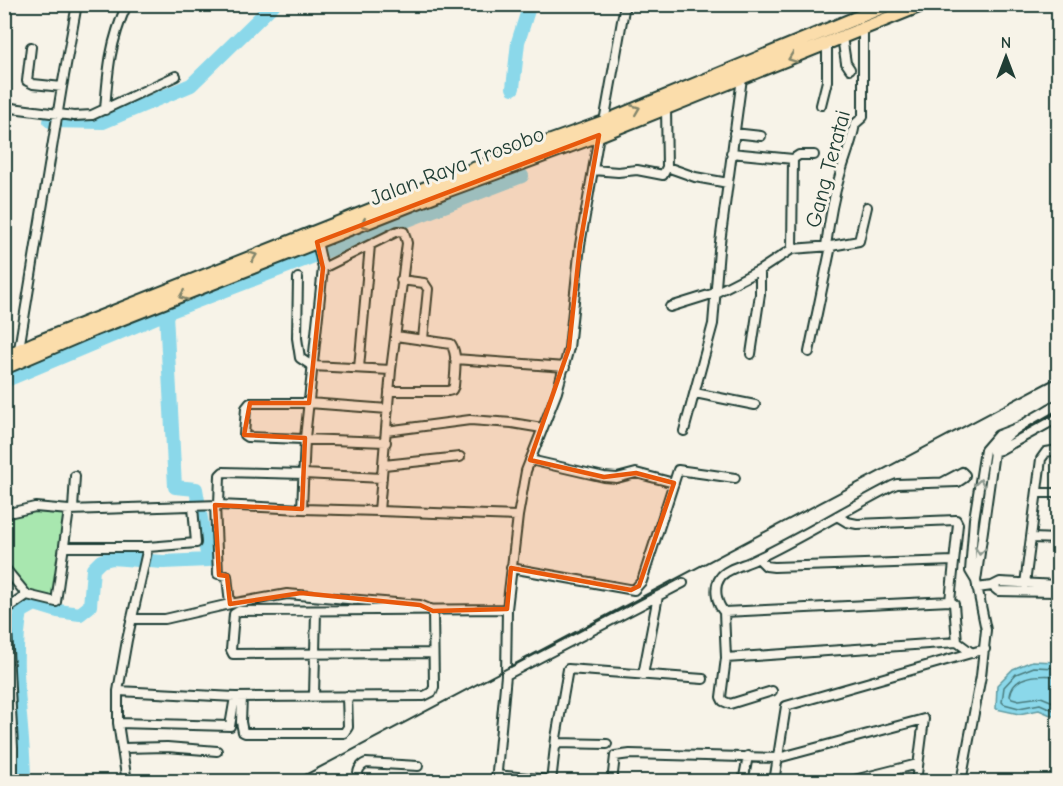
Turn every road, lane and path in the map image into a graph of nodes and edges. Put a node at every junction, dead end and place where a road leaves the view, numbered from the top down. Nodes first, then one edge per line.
1 (77, 4) edge
2 (127, 4) edge
3 (625, 4) edge
4 (890, 4) edge
5 (924, 4) edge
6 (861, 17) edge
7 (842, 37) junction
8 (827, 44) junction
9 (31, 47) dead end
10 (850, 69) dead end
11 (176, 76) dead end
12 (742, 78) junction
13 (62, 87) junction
14 (821, 105) dead end
15 (4, 107) edge
16 (666, 109) junction
17 (105, 110) junction
18 (58, 116) junction
19 (604, 122) junction
20 (734, 133) junction
21 (599, 135) junction
22 (761, 136) dead end
23 (731, 153) junction
24 (814, 155) dead end
25 (526, 156) junction
26 (793, 159) junction
27 (512, 161) junction
28 (668, 167) junction
29 (593, 170) junction
30 (729, 183) junction
31 (867, 207) dead end
32 (318, 244) junction
33 (370, 245) junction
34 (829, 246) junction
35 (792, 249) junction
36 (323, 268) junction
37 (760, 270) junction
38 (298, 278) dead end
39 (401, 279) junction
40 (715, 293) junction
41 (670, 307) dead end
42 (396, 336) junction
43 (423, 339) junction
44 (19, 349) junction
45 (809, 352) dead end
46 (751, 354) dead end
47 (4, 357) edge
48 (455, 359) junction
49 (312, 366) junction
50 (565, 367) junction
51 (4, 368) edge
52 (358, 368) junction
53 (391, 370) junction
54 (389, 391) junction
55 (695, 393) junction
56 (309, 403) junction
57 (1059, 404) edge
58 (755, 405) dead end
59 (388, 409) junction
60 (1059, 418) edge
61 (542, 428) junction
62 (386, 431) junction
63 (684, 431) dead end
64 (305, 438) junction
65 (386, 442) junction
66 (1059, 450) edge
67 (989, 451) junction
68 (460, 457) dead end
69 (530, 460) junction
70 (384, 465) junction
71 (304, 474) junction
72 (75, 476) dead end
73 (382, 478) junction
74 (735, 478) dead end
75 (674, 483) junction
76 (943, 483) dead end
77 (1038, 492) junction
78 (1059, 493) edge
79 (217, 505) junction
80 (197, 506) junction
81 (71, 509) junction
82 (302, 509) junction
83 (379, 511) junction
84 (4, 514) edge
85 (518, 516) junction
86 (837, 516) junction
87 (974, 519) junction
88 (985, 519) junction
89 (1032, 538) junction
90 (1059, 539) edge
91 (65, 547) junction
92 (148, 548) junction
93 (758, 558) junction
94 (954, 561) junction
95 (4, 567) edge
96 (511, 568) junction
97 (683, 583) dead end
98 (1025, 584) junction
99 (977, 585) junction
100 (1059, 585) edge
101 (992, 586) junction
102 (1059, 592) edge
103 (27, 595) junction
104 (658, 596) junction
105 (950, 600) junction
106 (230, 604) junction
107 (507, 609) junction
108 (5, 610) edge
109 (316, 610) junction
110 (433, 611) junction
111 (724, 612) junction
112 (132, 619) junction
113 (957, 642) junction
114 (984, 649) junction
115 (434, 653) junction
116 (972, 653) junction
117 (315, 654) junction
118 (726, 658) junction
119 (506, 675) junction
120 (643, 675) junction
121 (703, 679) dead end
122 (118, 691) junction
123 (772, 691) dead end
124 (314, 696) junction
125 (347, 696) junction
126 (238, 697) junction
127 (8, 710) edge
128 (118, 723) junction
129 (556, 743) junction
130 (607, 744) dead end
131 (9, 748) edge
132 (123, 748) junction
133 (217, 752) dead end
134 (748, 756) junction
135 (778, 758) junction
136 (918, 764) junction
137 (418, 765) dead end
138 (496, 778) edge
139 (551, 781) edge
140 (12, 782) edge
141 (127, 782) edge
142 (357, 782) edge
143 (612, 782) edge
144 (743, 782) edge
145 (774, 782) edge
146 (846, 782) edge
147 (916, 782) edge
148 (961, 782) edge

1 - 13 street
2 - 17 street
3 - 19 street
4 - 6 highway, Jalan Raya Trosobo
5 - 6 highway, Jalan Raya Trosobo
6 - 7 highway, Jalan Raya Trosobo
19 -> 6 highway, Jalan Raya Trosobo
6 - 34 street, Gang Teratai
7 - 8 highway, Jalan Raya Trosobo
7 - 10 street
8 -> 12 highway, Jalan Raya Trosobo
8 - 14 street
9 - 13 street
11 - 17 street
12 - 16 highway, Jalan Raya Trosobo
12 - 20 street
13 - 18 street
15 - 18 street
16 - 21 highway, Jalan Raya Trosobo
16 - 28 street
17 - 18 street
18 - 44 street
19 - 25 highway, Jalan Raya Trosobo
20 - 22 street
20 - 23 street
21 - 25 highway, Jalan Raya Trosobo
21 - 29 street
23 - 26 street
23 - 30 street
24 - 26 street
25 - 27 highway, Jalan Raya Trosobo
26 - 35 street
27 -> 32 highway, Jalan Raya Trosobo
44 -> 27 highway, Jalan Raya Trosobo
28 - 29 street
28 - 30 street
29 - 50 street
30 - 40 street
31 - 34 street
32 - 36 street
32 -> 51 highway, Jalan Raya Trosobo
33 - 36 street
33 - 39 street
33 - 52 street
34 - 35 street
34 - 45 street, Gang Teratai
35 - 37 street
36 - 49 street
37 - 40 street
37 - 46 street
38 - 49 street
39 - 42 street
39 - 43 street
40 - 41 street
40 - 55 street
42 - 43 street
42 - 53 street
43 - 48 street
44 - 47 highway, Jalan Raya Trosobo
48 - 50 street
48 - 54 street
49 - 52 street
49 - 56 street
50 - 61 street
52 - 53 street
53 - 54 street
54 - 59 street
55 - 58 street
55 - 63 street
56 - 59 street
56 - 64 street
56 - 64 street
57 - 67 street
59 - 62 street
60 - 67 street
61 - 62 street
61 - 69 street
62 - 65 street
64 - 65 street
64 - 71 street
65 - 70 street
66 - 77 street
87 -> 67 street
67 - 88 street
68 - 70 street
69 - 75 street
69 - 85 street
70 - 73 street
71 - 73 street
71 - 79 street
71 - 82 street
72 - 81 street
73 - 83 street
74 - 75 street
75 - 96 street
76 - 86 street
77 - 78 street
77 - 89 street
79 - 80 street
79 - 82 street
79 - 106 street
80 - 81 street
80 - 92 street
81 - 84 street
81 - 91 street
82 - 83 street
83 - 85 street
85 - 96 street
86 - 93 street
86 - 94 street
87 - 88 street
87 - 99 street
88 -> 99 street
89 - 90 street
89 - 98 street
91 - 92 street
91 - 103 street
92 - 112 street
93 - 94 street
93 - 111 street
94 - 105 street
95 - 103 street
96 - 107 street
97 - 104 street
98 - 100 street
98 - 101 street
99 - 101 street
99 - 114 street
101 - 102 street
103 - 108 street
104 - 119 street
104 - 120 street
105 - 111 street
105 - 113 street
106 - 110 street
106 - 112 street
107 - 110 street
107 - 119 street
108 - 127 street
109 - 110 street
109 - 117 street
109 - 117 street
110 - 115 street
111 - 118 street
112 - 122 street
113 - 116 street
113 - 118 street
114 - 116 street
114 - 148 street
115 - 117 street
115 - 125 street
116 - 135 street
117 - 124 street
118 - 123 street
119 - 138 street
120 - 121 street
120 - 129 street
122 - 126 street
122 - 128 street
124 - 125 street
124 - 126 street
125 - 126 street
126 - 128 street
127 - 131 street
128 - 132 street
129 - 130 street
129 - 139 street
131 - 140 street
132 - 133 street
132 - 141 street
134 - 135 street
134 - 143 street
134 - 144 street
135 - 136 street
135 - 145 street
136 - 146 street
136 - 147 street
137 - 142 street
138 - 139 street

